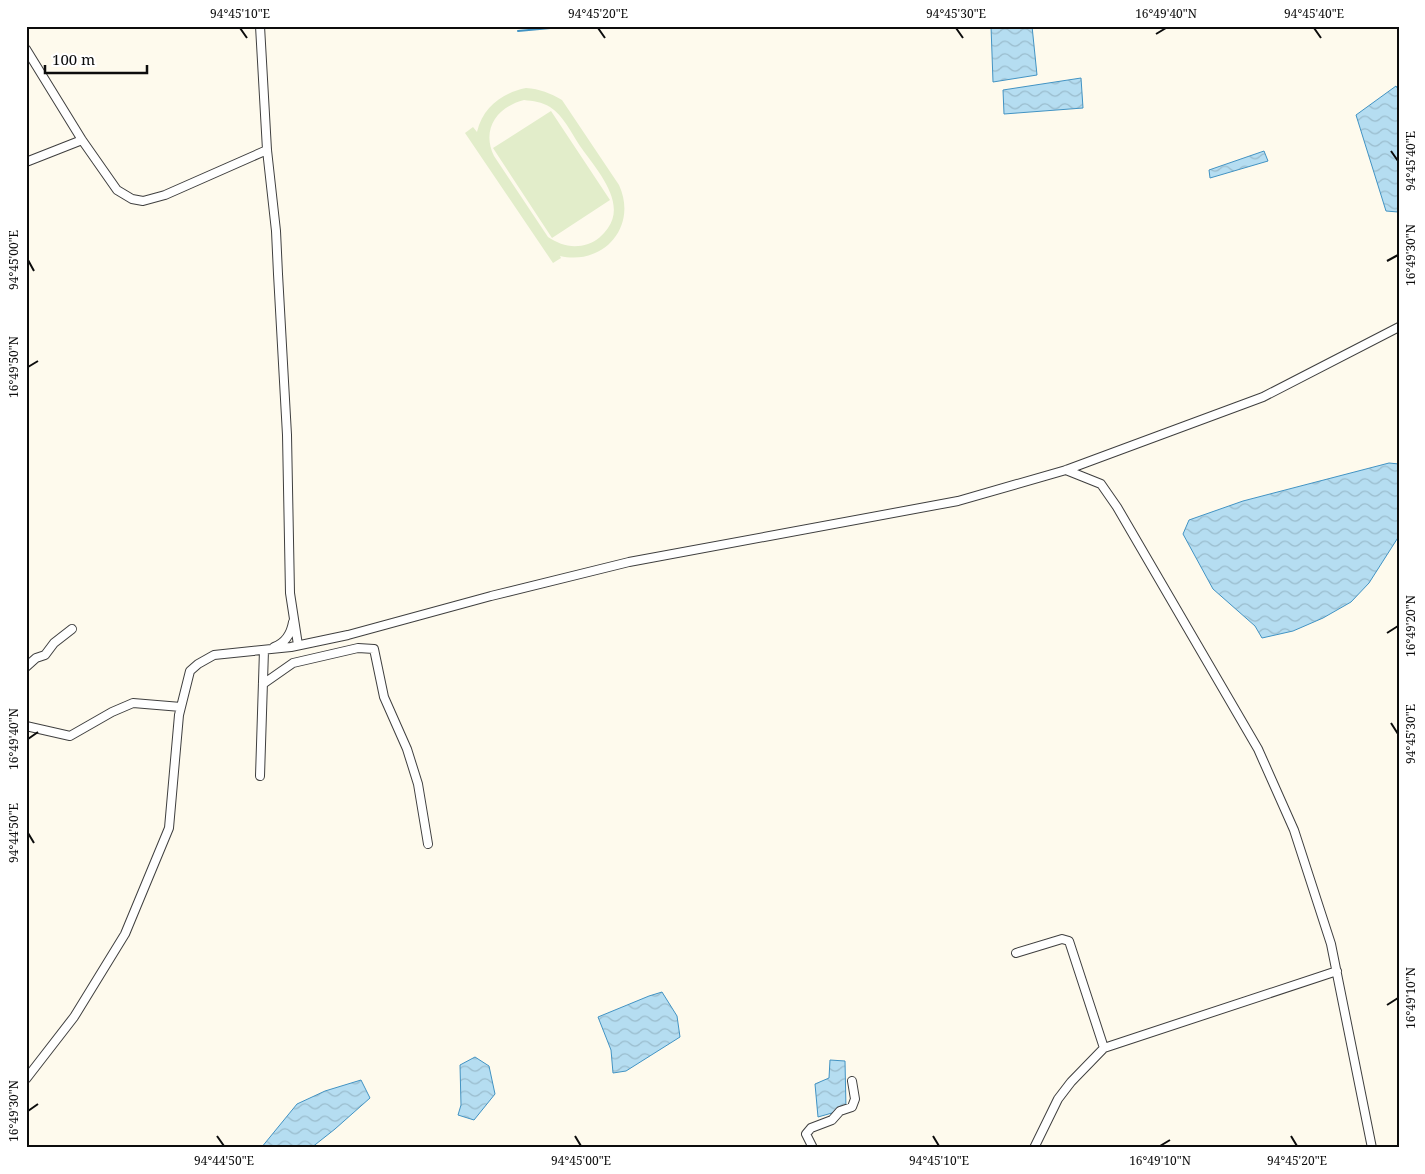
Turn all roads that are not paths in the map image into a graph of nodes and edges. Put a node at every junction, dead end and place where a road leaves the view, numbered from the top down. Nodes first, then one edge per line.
1 (260, 26) edge
2 (26, 49) edge
3 (82, 140) junction
4 (267, 150) junction
5 (26, 162) edge
6 (1399, 327) edge
7 (1066, 470) junction
8 (293, 615) junction
9 (72, 629) dead end
10 (298, 645) junction
11 (267, 649) junction
12 (26, 667) edge
13 (263, 684) junction
14 (181, 707) junction
15 (26, 726) edge
16 (260, 776) dead end
17 (428, 844) dead end
18 (1016, 953) dead end
19 (1337, 970) junction
20 (1104, 1048) junction
21 (26, 1079) edge
22 (852, 1081) dead end
23 (813, 1148) edge
24 (1034, 1148) edge
25 (1372, 1148) edge

1 - 4 street
2 - 3 street
3 - 4 street
3 - 5 street
4 - 8 street
6 - 7 street
7 - 10 street
7 - 19 street
8 - 10 street
8 - 11 street
9 - 12 street
10 - 11 street
11 - 13 street
11 - 14 street
13 - 16 street
13 - 17 street
14 - 15 street
14 - 21 street
18 - 20 street
19 - 20 street
19 - 25 street
20 - 24 street
22 - 23 street

